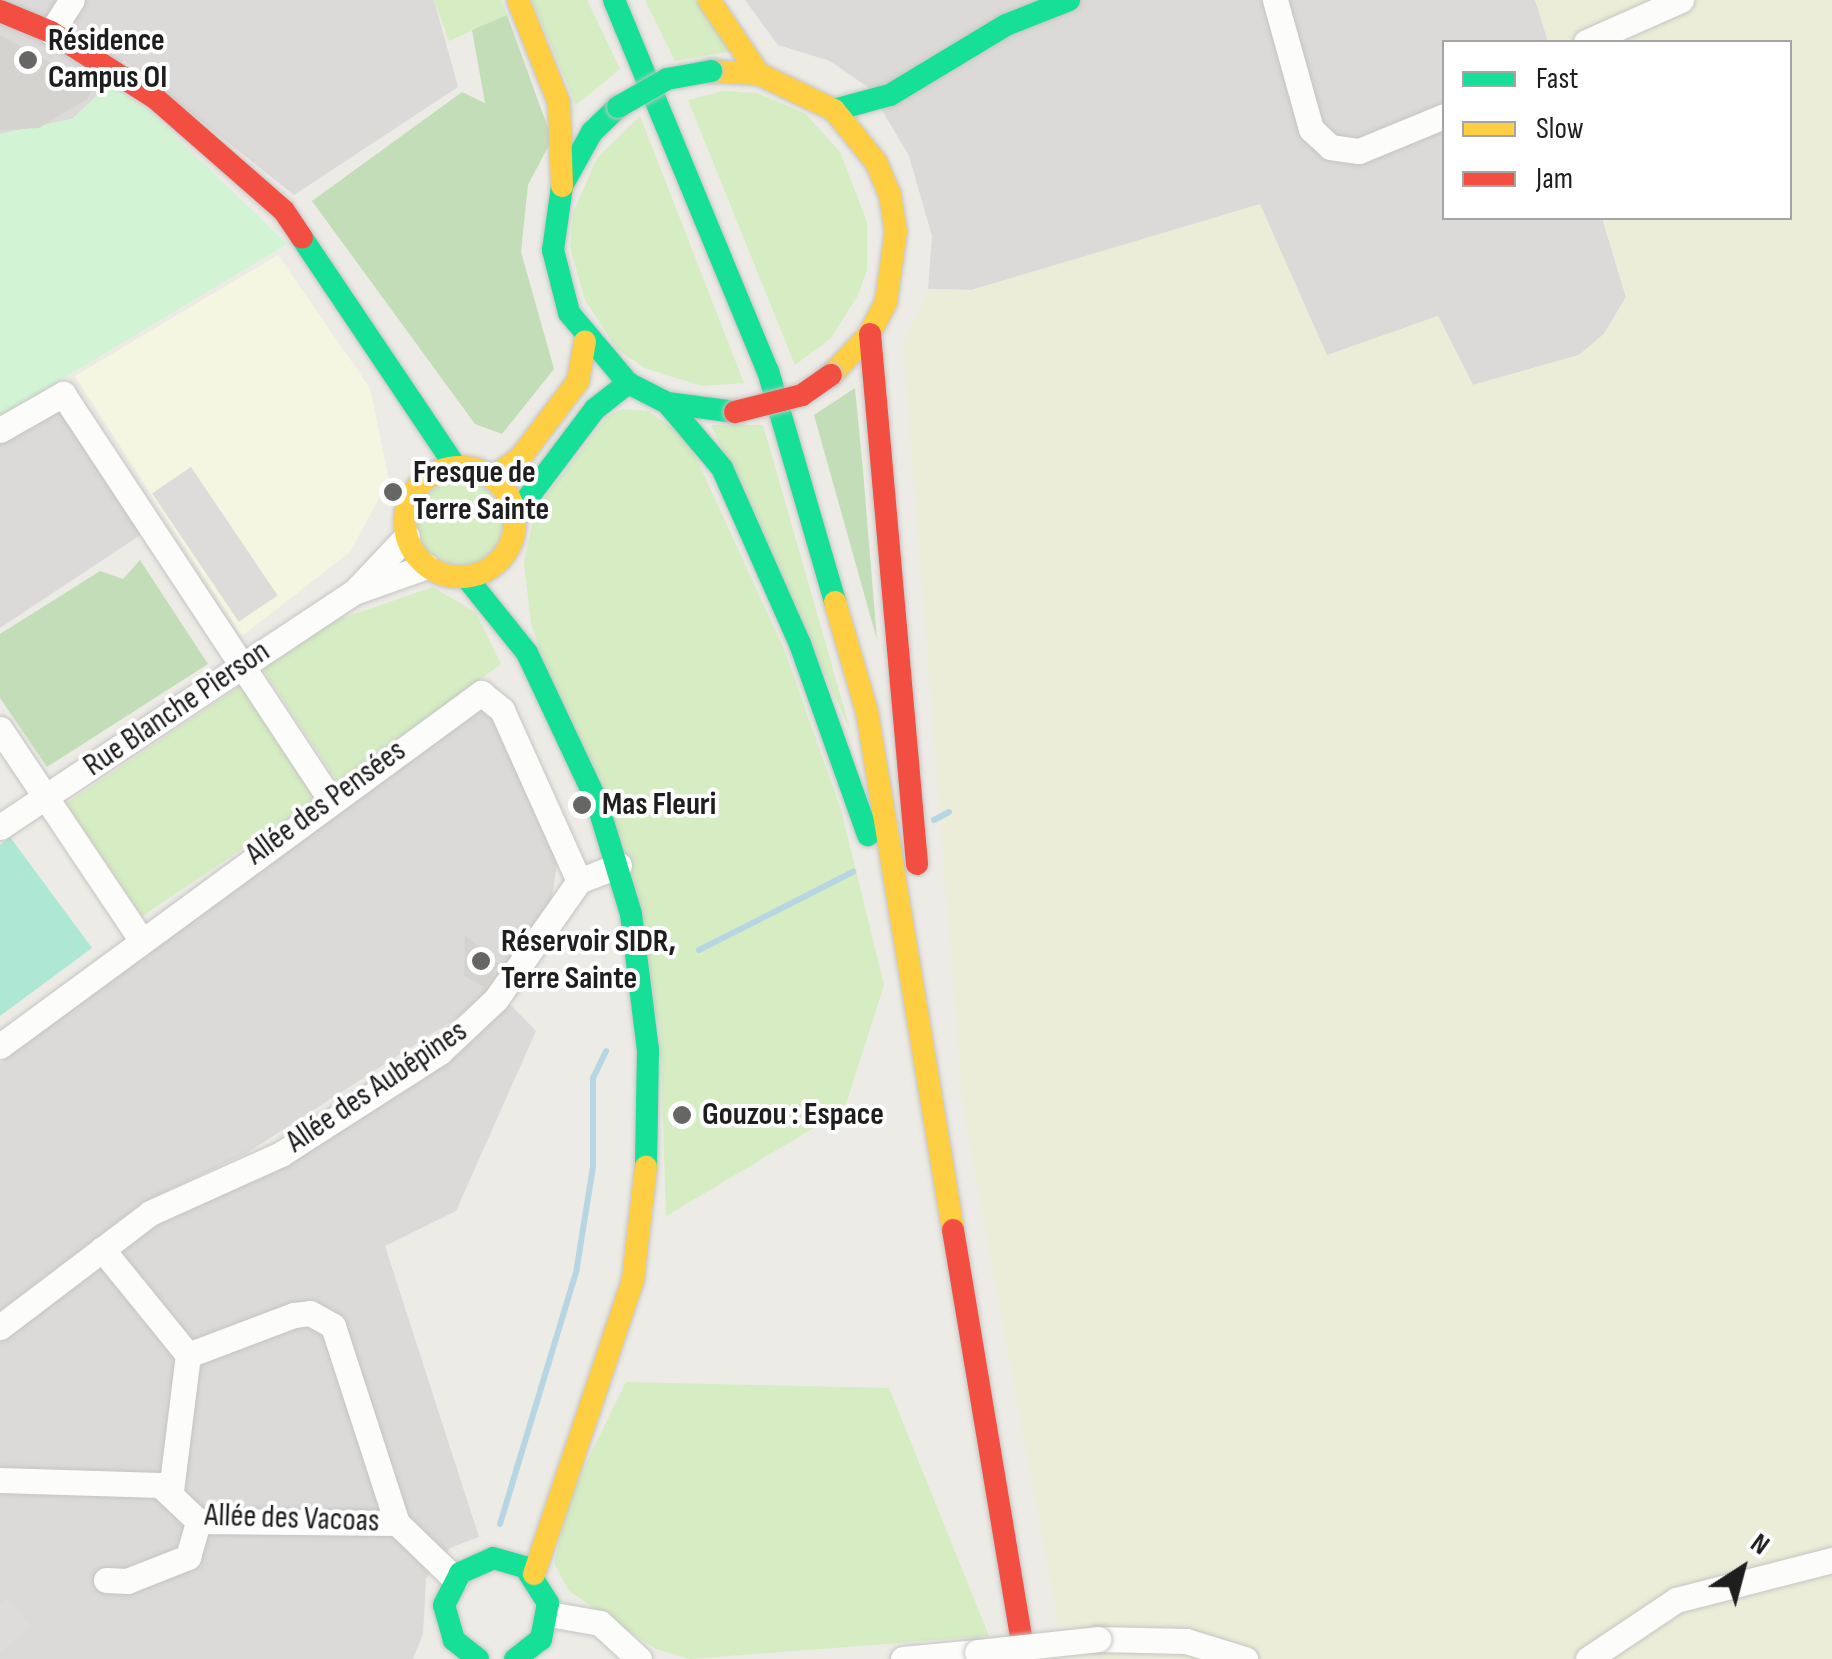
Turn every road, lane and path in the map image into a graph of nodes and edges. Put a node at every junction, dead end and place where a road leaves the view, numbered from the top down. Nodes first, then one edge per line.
1 (72, 0) edge
2 (518, 0) edge
3 (614, 0) edge
4 (708, 0) edge
5 (1069, 0) edge
6 (1275, 0) edge
7 (1681, 0) edge
8 (0, 11) edge
9 (51, 32) junction
10 (1591, 40) edge
11 (931, 69) junction
12 (759, 74) junction
13 (834, 110) junction
14 (1442, 117) edge
15 (876, 162) junction
16 (562, 186) junction
17 (870, 334) junction
18 (586, 342) junction
19 (628, 383) junction
20 (401, 391) junction
21 (667, 403) junction
22 (0, 430) edge
23 (455, 466) junction
24 (493, 477) junction
25 (420, 483) junction
26 (515, 514) junction
27 (407, 536) junction
28 (504, 556) junction
29 (427, 566) junction
30 (466, 577) junction
31 (354, 592) junction
32 (526, 653) junction
33 (242, 665) junction
34 (0, 729) edge
35 (45, 797) junction
36 (330, 799) junction
37 (0, 827) edge
38 (619, 865) junction
39 (579, 881) junction
40 (142, 940) junction
41 (914, 979) junction
42 (0, 1046) edge
43 (939, 1112) junction
44 (102, 1249) junction
45 (0, 1327) edge
46 (188, 1355) junction
47 (0, 1480) edge
48 (171, 1492) junction
49 (554, 1499) junction
50 (198, 1520) junction
51 (398, 1522) junction
52 (505, 1559) junction
53 (1832, 1560) edge
54 (534, 1574) junction
55 (455, 1579) junction
56 (106, 1580) dead end
57 (549, 1614) junction
58 (448, 1630) junction
59 (528, 1655) edge
60 (471, 1658) edge
61 (430, 1659) edge
62 (640, 1659) edge
63 (903, 1659) edge
64 (1025, 1659) edge
65 (1245, 1659) edge
66 (1588, 1659) edge

1 - 9 street
2 - 16 street
3 - 41 street
4 - 12 street
5 - 11 street
6 - 14 street
7 - 10 street
8 - 9 street
9 - 20 street
11 - 13 street
11 - 15 street
12 - 13 street
12 - 16 street, bridge
13 - 15 street
15 - 17 street
16 - 18 street
17 - 21 street, bridge
17 - 43 street
18 - 19 street
18 - 24 street
19 - 21 street
19 - 26 street
20 - 23 street
20 - 25 street
21 - 41 street
22 - 33 street
23 - 24 street
23 - 25 street
24 - 26 street
25 - 27 street
26 - 28 street
27 - 29 street
27 - 31 street, Rue Blanche Pierson
28 - 30 street
28 - 32 street
29 - 30 street
29 - 31 street, Rue Blanche Pierson
30 - 32 street
31 - 33 street, Rue Blanche Pierson
32 - 38 street
33 - 35 street, Rue Blanche Pierson
33 - 36 street
34 - 35 street
35 - 37 street, Rue Blanche Pierson
35 - 40 street
36 - 39 street, Allée des Pensées
36 - 40 street, Allée des Pensées
38 - 39 street
38 - 49 street
39 - 44 street, Allée des Aubépines
40 - 42 street, Allée des Pensées
41 - 43 street
43 - 64 street
44 - 45 street, Allée des Aubépines
44 - 46 street
46 - 48 street
46 - 51 street
47 - 48 street, Allée des Vacoas
48 - 50 street, Allée des Vacoas
49 - 52 street
49 - 54 street
50 - 51 street, Allée des Vacoas
50 - 56 street
51 - 55 street, Allée des Vacoas
52 - 54 street
52 - 55 street
53 - 66 street
54 - 57 street
55 - 58 street
57 - 59 street
57 - 62 street
58 - 60 street
58 - 61 street
63 - 65 street, bridge

